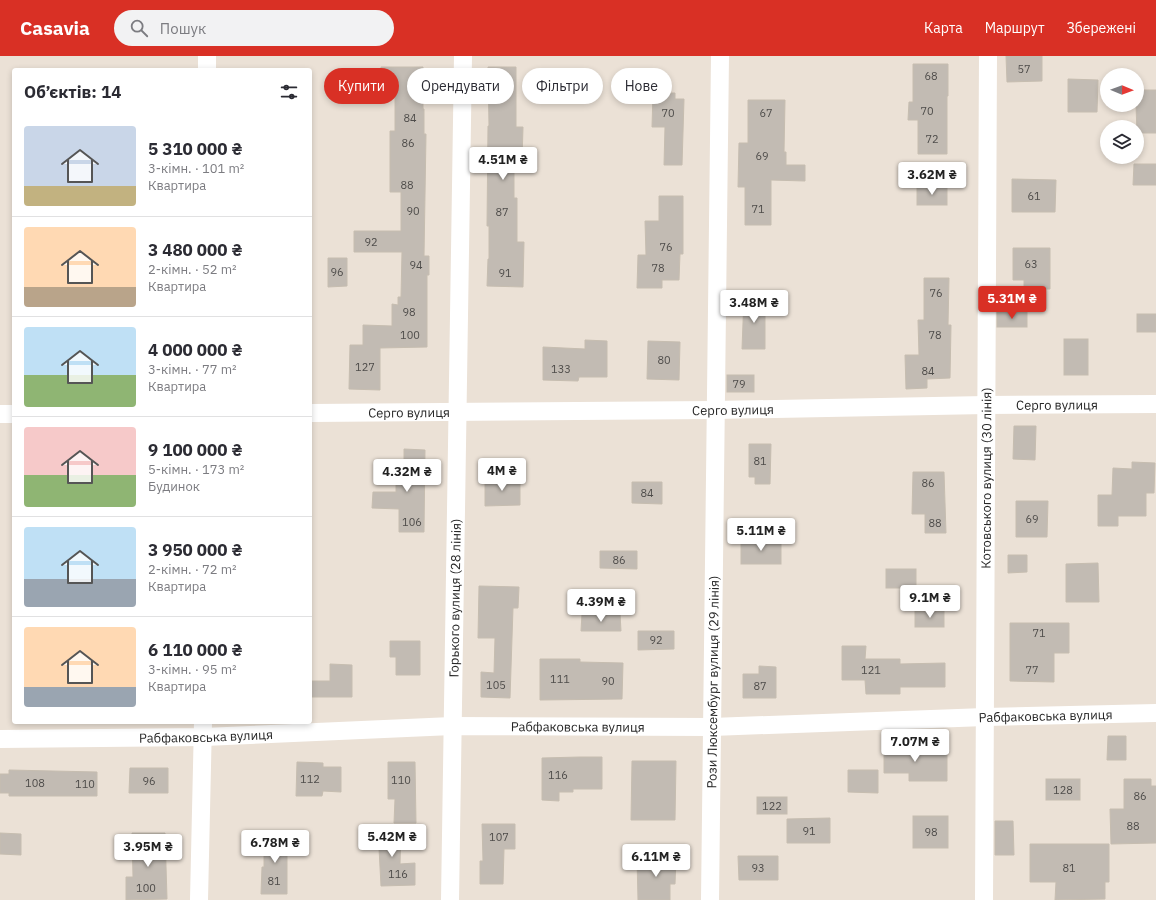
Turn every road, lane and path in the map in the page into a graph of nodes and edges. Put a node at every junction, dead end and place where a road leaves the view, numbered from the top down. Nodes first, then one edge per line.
1 (207, 56) edge
2 (463, 56) edge
3 (720, 56) edge
4 (988, 56) edge
5 (207, 68) edge
6 (1156, 404) edge
7 (986, 405) junction
8 (715, 410) junction
9 (457, 412) junction
10 (312, 413) edge
11 (0, 414) edge
12 (12, 414) edge
13 (1156, 713) edge
14 (985, 717) junction
15 (452, 726) junction
16 (712, 727) junction
17 (204, 729) edge
18 (0, 739) edge
19 (199, 900) edge
20 (450, 900) edge
21 (710, 900) edge
22 (984, 900) edge

1 - 5 street
2 - 9 street, Горького вулиця (28 лiнiя)
3 - 8 street, Рози Люксембург вулиця (29 лiнiя)
4 - 7 street, Котовського вулиця (30 лiнiя)
6 - 7 street, Серго вулиця
7 - 8 street, Серго вулиця
7 - 14 street, Котовського вулиця (30 лiнiя)
8 - 9 street, Серго вулиця
8 - 16 street, Рози Люксембург вулиця (29 лiнiя)
9 - 10 street, Серго вулиця
9 - 15 street, Горького вулиця (28 лiнiя)
11 - 12 street
13 - 14 street, Рабфаковська вулиця
14 - 16 street, Рабфаковська вулиця
14 - 22 street, Котовського вулиця (30 лiнiя)
15 - 16 street, Рабфаковська вулиця
15 - 17 street, Рабфаковська вулиця
15 - 20 street, Горького вулиця (28 лiнiя)
16 - 21 street, Рози Люксембург вулиця (29 лiнiя)
17 - 18 street, Рабфаковська вулиця
17 - 19 street

